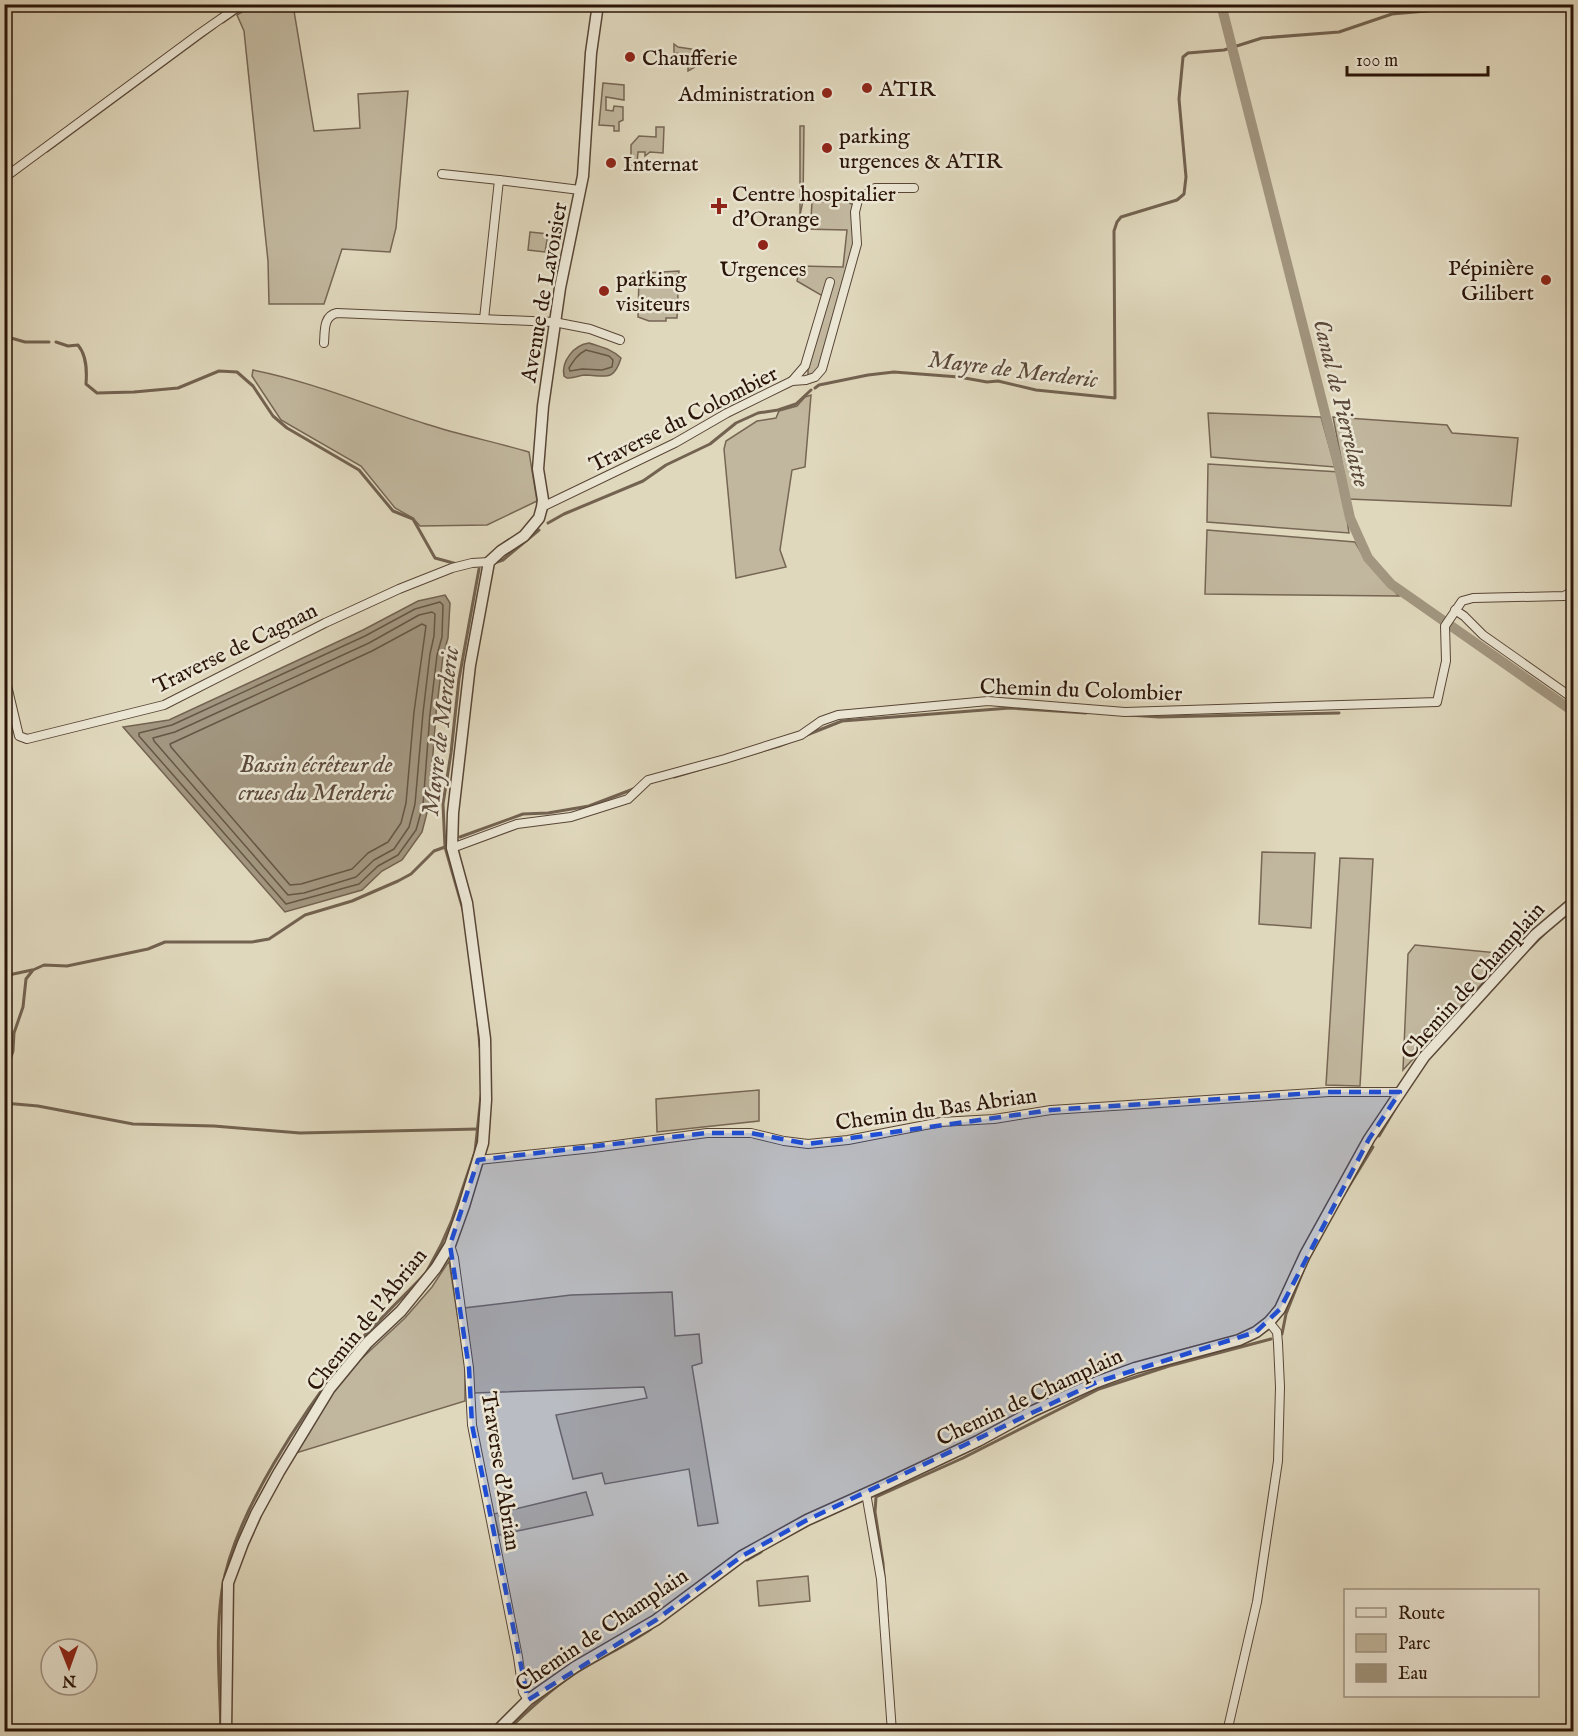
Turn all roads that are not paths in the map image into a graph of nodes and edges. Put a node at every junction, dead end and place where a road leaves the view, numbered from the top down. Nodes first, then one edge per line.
1 (242, 4) edge
2 (598, 4) edge
3 (442, 174) dead end
4 (4, 178) edge
5 (499, 180) junction
6 (914, 188) dead end
7 (580, 190) junction
8 (830, 282) dead end
9 (484, 319) junction
10 (554, 322) junction
11 (620, 340) dead end
12 (324, 343) dead end
13 (792, 381) junction
14 (1574, 475) edge
15 (542, 507) junction
16 (488, 565) junction
17 (1455, 610) junction
18 (4, 673) edge
19 (1574, 699) edge
20 (452, 848) junction
21 (1574, 902) edge
22 (1400, 1092) junction
23 (478, 1160) junction
24 (450, 1245) junction
25 (1269, 1322) junction
26 (866, 1493) junction
27 (528, 1700) junction
28 (226, 1731) edge
29 (496, 1731) edge
30 (892, 1731) edge
31 (1227, 1731) edge

1 - 4 street
2 - 7 street, Avenue de Lavoisier
3 - 5 street
5 - 7 street
5 - 9 street
6 - 13 street, Traverse du Colombier
7 - 10 street, Avenue de Lavoisier
8 - 13 street
9 - 10 street
9 - 12 street
10 - 11 street
10 - 15 street, Avenue de Lavoisier
13 - 15 street, Traverse du Colombier
14 - 17 street
15 - 16 street
16 - 18 street, Traverse de Cagnan
16 - 20 street, Chemin de l'Abrian
17 - 19 street
17 - 20 street, Chemin du Colombier
20 - 23 street, Chemin de l'Abrian
21 - 22 street, Chemin de Champlain
22 - 23 street, Chemin du Bas Abrian
22 - 25 street, Chemin de Champlain
23 - 24 street, Chemin de l'Abrian
24 - 27 street, Traverse d'Abrian
24 - 28 street, Chemin de l'Abrian
25 - 26 street, Chemin de Champlain
25 - 31 street
26 - 27 street, Chemin de Champlain
26 - 30 street
27 - 29 street, Chemin de Champlain

